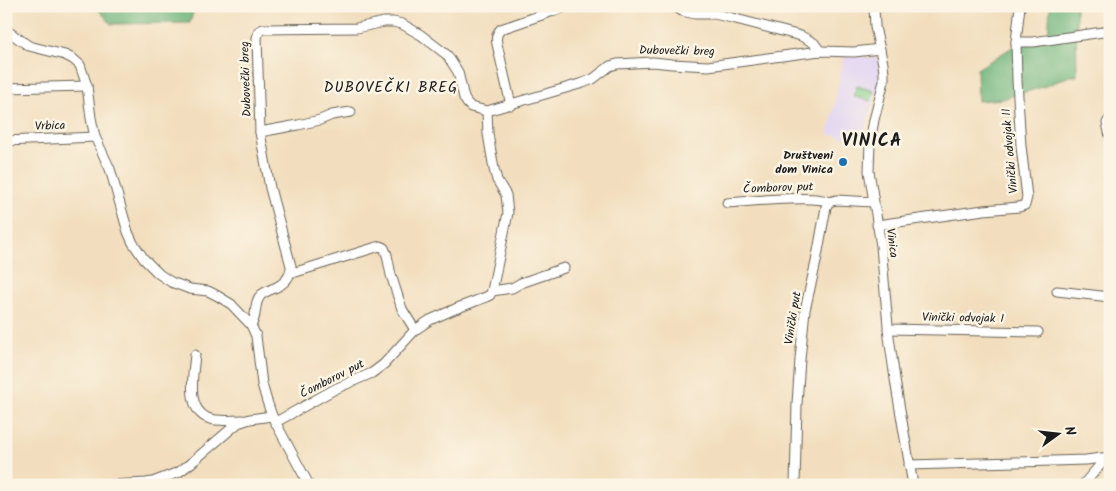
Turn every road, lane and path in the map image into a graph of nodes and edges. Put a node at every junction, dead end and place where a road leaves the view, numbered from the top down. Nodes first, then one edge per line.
1 (674, 6) edge
2 (874, 6) edge
3 (1020, 6) edge
4 (562, 8) dead end
5 (6, 30) edge
6 (1110, 31) edge
7 (1016, 42) junction
8 (880, 49) junction
9 (820, 51) junction
10 (87, 86) junction
11 (6, 88) edge
12 (512, 105) junction
13 (351, 112) dead end
14 (487, 112) junction
15 (1110, 118) edge
16 (260, 132) junction
17 (1110, 136) edge
18 (95, 137) junction
19 (6, 141) edge
20 (829, 202) junction
21 (873, 202) junction
22 (727, 203) dead end
23 (878, 225) junction
24 (564, 268) dead end
25 (291, 272) junction
26 (492, 291) junction
27 (1057, 291) dead end
28 (1110, 296) edge
29 (251, 325) junction
30 (888, 329) junction
31 (415, 330) junction
32 (1038, 332) dead end
33 (194, 355) dead end
34 (274, 419) junction
35 (243, 420) junction
36 (1108, 458) edge
37 (909, 465) junction
38 (112, 485) edge
39 (309, 485) edge
40 (795, 485) edge
41 (913, 485) edge
42 (1083, 485) edge

1 - 9 street
2 - 8 street, Vinica
3 - 7 street, Vinički odvojak II
4 - 12 street
5 - 10 street
6 - 7 street
7 - 23 street, Vinički odvojak II
8 - 9 street, Dubovečki breg
8 - 21 street, Vinica
9 - 12 street, Dubovečki breg
10 - 11 street
10 - 18 street
12 - 14 street, Dubovečki breg
13 - 16 street, Dubovečki breg
14 - 16 street, Dubovečki breg
14 - 26 street
15 - 17 street
16 - 25 street, Dubovečki breg
18 - 19 street, Vrbica
18 - 29 street
20 - 21 street
20 - 22 street, Čomborov put
20 - 40 street, Vinički put
21 - 23 street, Vinica
23 - 30 street, Vinica
24 - 26 street, Čomborov put
25 - 29 street
25 - 31 street
26 - 31 street, Čomborov put
27 - 28 street
29 - 34 street
30 - 32 street, Vinički odvojak I
30 - 37 street, Vinica
31 - 34 street, Čomborov put
33 - 35 street
34 - 35 street
34 - 39 street
35 - 38 street
36 - 37 street
36 - 42 street
37 - 41 street, Vinica

